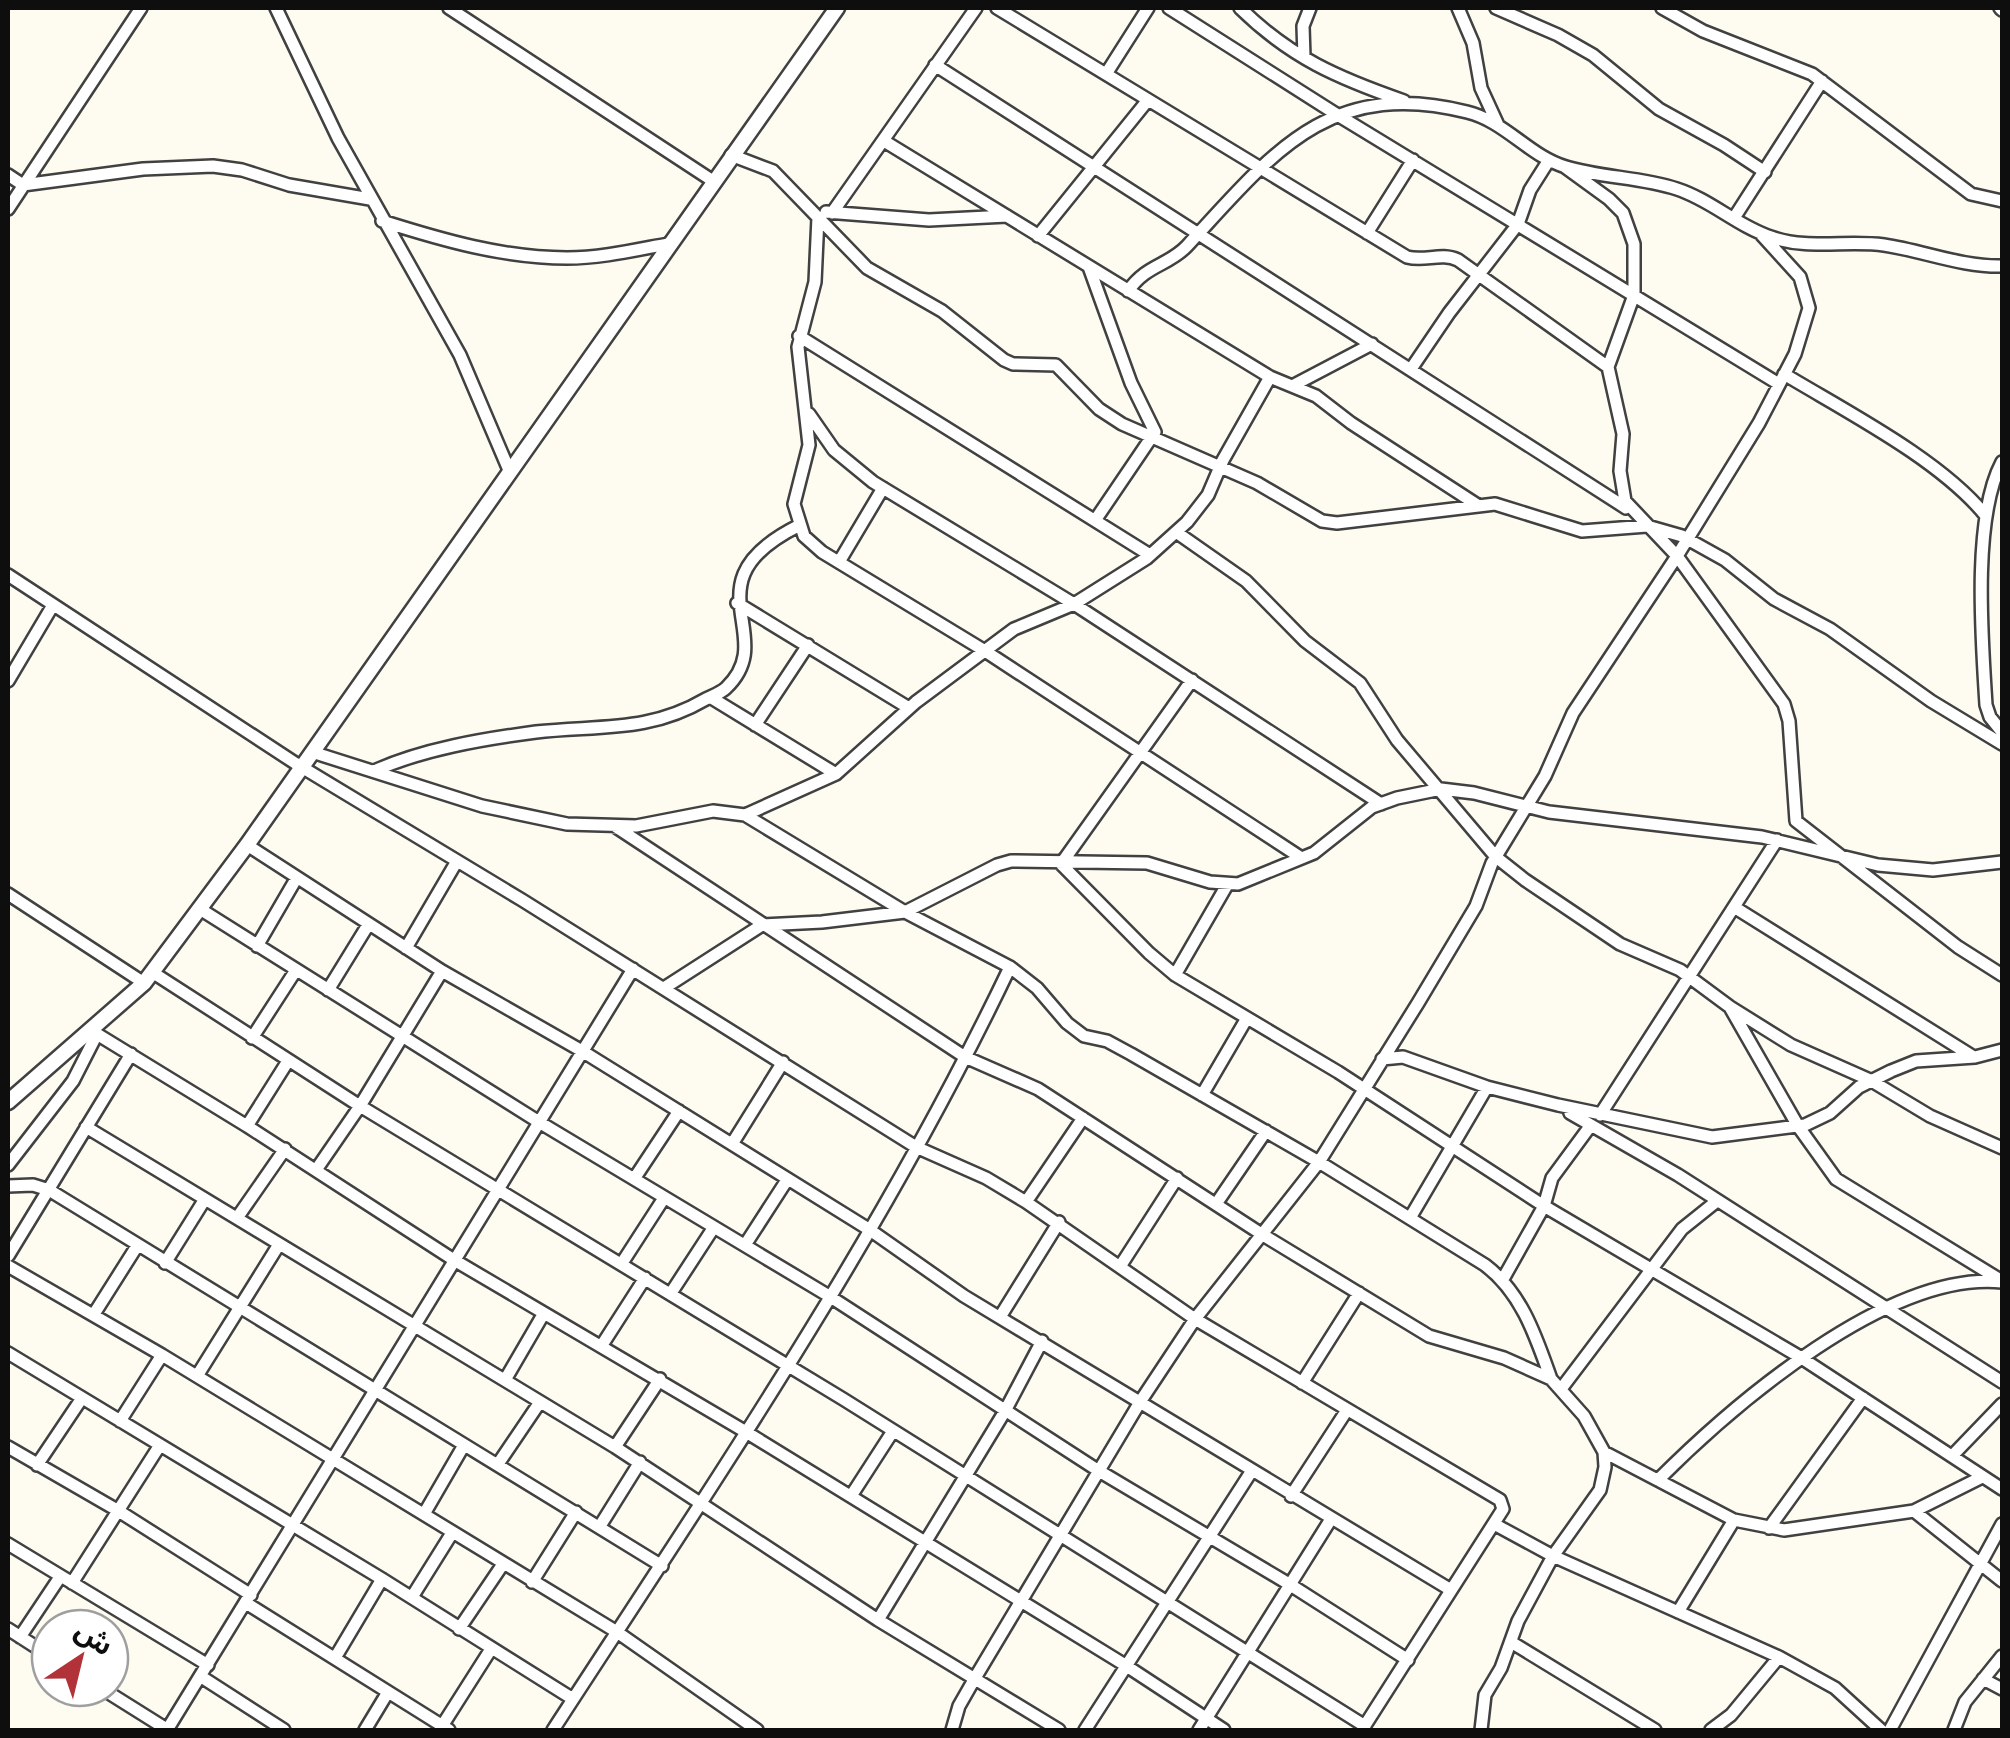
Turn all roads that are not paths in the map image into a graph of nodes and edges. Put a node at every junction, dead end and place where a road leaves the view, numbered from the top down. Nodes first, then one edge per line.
1 (141, 8) edge
2 (276, 8) edge
3 (449, 8) edge
4 (837, 8) edge
5 (976, 8) edge
6 (997, 8) edge
7 (1148, 8) edge
8 (1169, 8) edge
9 (1240, 8) edge
10 (1310, 8) edge
11 (1458, 8) edge
12 (1496, 8) edge
13 (1662, 8) edge
14 (1304, 57) junction
15 (935, 65) junction
16 (1106, 74) junction
17 (1822, 81) junction
18 (1148, 100) junction
19 (1416, 106) junction
20 (1336, 114) junction
21 (1498, 124) junction
22 (884, 141) junction
23 (731, 155) junction
24 (1413, 160) junction
25 (1549, 160) junction
26 (1565, 167) junction
27 (1092, 168) junction
28 (1258, 168) junction
29 (1765, 172) junction
30 (8, 175) edge
31 (713, 181) junction
32 (23, 185) junction
33 (370, 199) junction
34 (2002, 201) edge
35 (8, 209) edge
36 (832, 213) junction
37 (815, 214) junction
38 (1006, 216) junction
39 (1734, 218) junction
40 (382, 221) junction
41 (1518, 224) junction
42 (1366, 233) junction
43 (1760, 233) junction
44 (1196, 234) junction
45 (1038, 236) junction
46 (668, 244) junction
47 (2002, 266) edge
48 (1088, 268) junction
49 (1478, 276) junction
50 (1128, 290) junction
51 (1634, 295) junction
52 (799, 336) junction
53 (1372, 344) junction
54 (1608, 367) junction
55 (1411, 369) junction
56 (1270, 377) junction
57 (1782, 379) junction
58 (1294, 385) junction
59 (804, 406) junction
60 (1152, 439) junction
61 (2002, 462) edge
62 (1220, 467) junction
63 (509, 470) junction
64 (883, 488) junction
65 (1478, 506) junction
66 (1634, 513) junction
67 (1986, 516) junction
68 (1096, 520) junction
69 (800, 525) junction
70 (1647, 526) junction
71 (1176, 532) junction
72 (1688, 538) junction
73 (1150, 555) junction
74 (1677, 556) junction
75 (838, 562) junction
76 (8, 575) edge
77 (737, 602) junction
78 (1074, 604) junction
79 (53, 605) junction
80 (808, 645) junction
81 (985, 651) junction
82 (1192, 680) junction
83 (8, 681) edge
84 (710, 697) junction
85 (910, 708) junction
86 (755, 724) junction
87 (2002, 732) edge
88 (2002, 744) edge
89 (312, 752) junction
90 (1139, 754) junction
91 (302, 768) junction
92 (374, 771) junction
93 (836, 774) junction
94 (1441, 790) junction
95 (1381, 804) junction
96 (1527, 807) junction
97 (744, 816) junction
98 (616, 827) junction
99 (1778, 840) junction
100 (247, 845) junction
101 (1496, 856) junction
102 (1300, 857) junction
103 (1842, 858) junction
104 (458, 862) junction
105 (2002, 862) edge
106 (1061, 864) junction
107 (296, 880) junction
108 (1227, 884) junction
109 (8, 894) edge
110 (1734, 907) junction
111 (200, 910) junction
112 (905, 912) junction
113 (368, 925) junction
114 (762, 925) junction
115 (257, 946) junction
116 (406, 948) junction
117 (1010, 968) junction
118 (633, 969) junction
119 (296, 970) junction
120 (442, 972) junction
121 (1175, 974) junction
122 (2002, 975) edge
123 (148, 978) junction
124 (1691, 978) junction
125 (664, 988) junction
126 (328, 990) junction
127 (1730, 1008) junction
128 (1247, 1018) junction
129 (94, 1032) junction
130 (402, 1036) junction
131 (252, 1038) junction
132 (2002, 1050) edge
133 (582, 1052) junction
134 (130, 1054) junction
135 (965, 1056) junction
136 (1975, 1058) junction
137 (1382, 1059) junction
138 (288, 1061) junction
139 (783, 1062) junction
140 (1870, 1080) junction
141 (1487, 1086) junction
142 (1363, 1090) junction
143 (1202, 1095) junction
144 (9, 1098) edge
145 (1558, 1105) junction
146 (360, 1106) junction
147 (679, 1111) junction
148 (1600, 1115) junction
149 (1083, 1118) junction
150 (539, 1122) junction
151 (1590, 1125) junction
152 (248, 1126) junction
153 (1798, 1126) junction
154 (86, 1127) junction
155 (1266, 1132) junction
156 (732, 1144) junction
157 (916, 1147) junction
158 (1452, 1147) junction
159 (2002, 1148) edge
160 (284, 1150) junction
161 (1319, 1162) junction
162 (8, 1165) edge
163 (316, 1170) junction
164 (1176, 1178) junction
165 (634, 1179) junction
166 (787, 1180) junction
167 (8, 1186) edge
168 (49, 1190) junction
169 (497, 1190) junction
170 (664, 1198) junction
171 (205, 1199) junction
172 (1026, 1202) junction
173 (1717, 1202) junction
174 (1216, 1204) junction
175 (1544, 1206) junction
176 (237, 1218) junction
177 (1410, 1218) junction
178 (1059, 1222) junction
179 (714, 1227) junction
180 (870, 1230) junction
181 (1263, 1235) junction
182 (746, 1245) junction
183 (137, 1246) junction
184 (278, 1246) junction
185 (8, 1256) edge
186 (454, 1260) junction
187 (622, 1263) junction
188 (165, 1264) junction
189 (1121, 1264) junction
190 (8, 1266) edge
191 (1650, 1269) junction
192 (645, 1278) junction
193 (1504, 1279) junction
194 (2002, 1281) edge
195 (672, 1293) junction
196 (1360, 1294) junction
197 (829, 1296) junction
198 (240, 1309) junction
199 (1884, 1309) junction
200 (544, 1312) junction
201 (94, 1314) junction
202 (1000, 1317) junction
203 (1195, 1318) junction
204 (414, 1325) junction
205 (1042, 1341) junction
206 (602, 1345) junction
207 (162, 1355) junction
208 (8, 1356) edge
209 (1800, 1358) junction
210 (788, 1365) junction
211 (198, 1376) junction
212 (2000, 1376) edge
213 (660, 1378) junction
214 (1551, 1379) junction
215 (505, 1380) junction
216 (1302, 1383) junction
217 (1561, 1389) junction
218 (374, 1390) junction
219 (82, 1398) junction
220 (1862, 1398) junction
221 (540, 1402) junction
222 (1140, 1402) junction
223 (2002, 1404) edge
224 (1005, 1410) junction
225 (1347, 1410) junction
226 (120, 1421) junction
227 (893, 1431) junction
228 (746, 1432) junction
229 (160, 1445) junction
230 (464, 1446) junction
231 (8, 1447) edge
232 (615, 1447) junction
233 (1604, 1452) junction
234 (1952, 1456) junction
235 (332, 1458) junction
236 (640, 1462) junction
237 (498, 1464) junction
238 (37, 1465) junction
239 (1099, 1470) junction
240 (1251, 1472) junction
241 (966, 1475) junction
242 (1982, 1477) junction
243 (1658, 1480) junction
244 (2002, 1489) edge
245 (850, 1496) junction
246 (1291, 1496) junction
247 (702, 1505) junction
248 (117, 1510) junction
249 (1914, 1511) junction
250 (576, 1512) junction
251 (424, 1514) junction
252 (1330, 1519) junction
253 (1734, 1520) junction
254 (1494, 1524) junction
255 (2002, 1524) edge
256 (292, 1526) junction
257 (600, 1526) junction
258 (1769, 1528) junction
259 (452, 1533) junction
260 (1058, 1536) junction
261 (1209, 1536) junction
262 (924, 1542) junction
263 (8, 1544) edge
264 (1553, 1556) junction
265 (503, 1564) junction
266 (1979, 1565) junction
267 (662, 1566) junction
268 (60, 1577) junction
269 (382, 1578) junction
270 (2002, 1581) edge
271 (532, 1582) junction
272 (72, 1584) junction
273 (1289, 1584) junction
274 (1451, 1590) junction
275 (412, 1597) junction
276 (248, 1599) junction
277 (1020, 1602) junction
278 (1167, 1603) junction
279 (1678, 1612) junction
280 (878, 1620) junction
281 (8, 1629) edge
282 (459, 1629) junction
283 (617, 1632) junction
284 (20, 1637) junction
285 (1511, 1642) junction
286 (30, 1643) edge
287 (490, 1648) junction
288 (1248, 1652) junction
289 (2002, 1656) edge
290 (1779, 1657) junction
291 (335, 1658) junction
292 (1408, 1660) junction
293 (1126, 1666) junction
294 (204, 1670) junction
295 (974, 1678) junction
296 (1983, 1679) junction
297 (2002, 1689) edge
298 (388, 1692) junction
299 (573, 1699) junction
300 (130, 1706) edge
301 (1202, 1725) edge
302 (446, 1728) edge
303 (1364, 1728) edge
304 (1483, 1729) edge
305 (168, 1730) edge
306 (284, 1730) edge
307 (365, 1730) edge
308 (552, 1730) edge
309 (757, 1730) edge
310 (952, 1730) edge
311 (1059, 1730) edge
312 (1085, 1730) edge
313 (1224, 1730) edge
314 (1655, 1730) edge
315 (1711, 1730) edge
316 (1882, 1730) edge
317 (1890, 1730) edge
318 (1954, 1730) edge

1 - 32 street
2 - 33 street
3 - 31 street
4 - 23 street
5 - 15 street
6 - 16 street
7 - 16 street
8 - 20 street
9 - 14 street
10 - 14 street
11 - 21 street
12 - 29 street
13 - 17 street
14 - 19 street
15 - 22 street
15 - 27 street
16 - 18 street
17 - 29 street
17 - 34 street
18 - 27 street
18 - 28 street
19 - 20 street
19 - 21 street
20 - 24 street
20 - 28 street
21 - 25 street
22 - 36 street
22 - 38 street
23 - 31 street
23 - 37 street
24 - 41 street
24 - 42 street
25 - 26 street
25 - 41 street
26 - 39 street
26 - 51 street
27 - 44 street
27 - 45 street
28 - 42 street
28 - 44 street
29 - 39 street
30 - 32 street
31 - 46 street
32 - 33 street
32 - 35 street
33 - 40 street
36 - 37 street
36 - 38 street
37 - 52 street
37 - 60 street
38 - 45 street
39 - 43 street
40 - 46 street
40 - 63 street
41 - 49 street
41 - 51 street
42 - 49 street
43 - 47 street
43 - 57 street
44 - 50 street
44 - 53 street
45 - 48 street
46 - 63 street
48 - 50 street
48 - 60 street
49 - 54 street
49 - 55 street
50 - 56 street
51 - 54 street
51 - 57 street
52 - 59 street
52 - 68 street
53 - 55 street
53 - 58 street
54 - 66 street
55 - 66 street
56 - 58 street
56 - 62 street
57 - 67 street
57 - 72 street
58 - 65 street
59 - 64 street
59 - 69 street
60 - 62 street
60 - 68 street
61 - 67 street
62 - 65 street
62 - 71 street
63 - 89 street
64 - 75 street
64 - 78 street
65 - 70 street
66 - 70 street
67 - 87 street
68 - 73 street
69 - 75 street
69 - 77 street
70 - 72 street
70 - 74 street
71 - 73 street
71 - 94 street
72 - 74 street
72 - 88 street
73 - 78 street
74 - 96 street
74 - 103 street
75 - 81 street
76 - 79 street
77 - 80 street
77 - 84 street
78 - 81 street
78 - 82 street
79 - 83 street
79 - 91 street
80 - 85 street
80 - 86 street
81 - 85 street
81 - 90 street
82 - 90 street
82 - 95 street
84 - 86 street
84 - 92 street
85 - 93 street
86 - 93 street
89 - 91 street
89 - 92 street
90 - 102 street
90 - 106 street
91 - 100 street
91 - 104 street
92 - 98 street
93 - 97 street
94 - 95 street
94 - 96 street
94 - 101 street
95 - 102 street
96 - 99 street
96 - 101 street
97 - 98 street
97 - 112 street
98 - 114 street
99 - 103 street
99 - 110 street
100 - 107 street
100 - 111 street
101 - 124 street
101 - 137 street
102 - 108 street
103 - 105 street
103 - 122 street
104 - 116 street
104 - 118 street
106 - 108 street
106 - 112 street
106 - 121 street
107 - 113 street
107 - 115 street
108 - 121 street
109 - 123 street
110 - 124 street
110 - 136 street
111 - 115 street
111 - 123 street
112 - 114 street
112 - 117 street
113 - 116 street
113 - 126 street
114 - 125 street
114 - 135 street
115 - 119 street
116 - 120 street
117 - 135 street
117 - 143 street
118 - 125 street
118 - 133 street
119 - 126 street
119 - 131 street
120 - 130 street
120 - 133 street
121 - 128 street
123 - 129 street
123 - 131 street
124 - 127 street
124 - 148 street
125 - 139 street
126 - 130 street
127 - 140 street
127 - 153 street
128 - 142 street
128 - 143 street
129 - 134 street
129 - 144 street
129 - 162 street
130 - 146 street
130 - 150 street
131 - 138 street
132 - 136 street
133 - 147 street
133 - 150 street
134 - 152 street
134 - 154 street
135 - 149 street
135 - 157 street
136 - 140 street
137 - 141 street
137 - 142 street
138 - 146 street
138 - 152 street
139 - 156 street
139 - 157 street
140 - 153 street
140 - 159 street
141 - 145 street
141 - 158 street
142 - 158 street
142 - 161 street
143 - 155 street
145 - 148 street
145 - 151 street
146 - 163 street
146 - 169 street
147 - 156 street
147 - 165 street
148 - 153 street
149 - 164 street
149 - 172 street
150 - 165 street
150 - 169 street
151 - 173 street
151 - 175 street
152 - 160 street
153 - 194 street
154 - 168 street
154 - 171 street
155 - 161 street
155 - 174 street
156 - 166 street
157 - 172 street
157 - 180 street
158 - 175 street
158 - 177 street
160 - 163 street
160 - 176 street
161 - 177 street
161 - 181 street
163 - 186 street
164 - 174 street
164 - 189 street
165 - 170 street
166 - 180 street
166 - 182 street
167 - 168 street
168 - 183 street
168 - 185 street
169 - 186 street
169 - 187 street
170 - 179 street
170 - 187 street
171 - 176 street
171 - 188 street
172 - 178 street
173 - 191 street
173 - 199 street
174 - 181 street
175 - 191 street
175 - 193 street
176 - 184 street
177 - 193 street
178 - 189 street
178 - 202 street
179 - 182 street
179 - 195 street
180 - 197 street
180 - 202 street
181 - 196 street
181 - 203 street
182 - 197 street
183 - 188 street
183 - 201 street
184 - 198 street
184 - 204 street
186 - 200 street
186 - 204 street
187 - 192 street
188 - 198 street
189 - 203 street
190 - 201 street
191 - 209 street
191 - 217 street
192 - 195 street
192 - 206 street
193 - 214 street
194 - 199 street
195 - 210 street
196 - 214 street
196 - 216 street
197 - 210 street
197 - 224 street
198 - 211 street
198 - 218 street
199 - 209 street
199 - 212 street
200 - 206 street
200 - 215 street
201 - 207 street
202 - 205 street
203 - 216 street
203 - 222 street
204 - 215 street
204 - 218 street
205 - 222 street
205 - 224 street
206 - 213 street
207 - 211 street
207 - 226 street
208 - 219 street
209 - 220 street
209 - 243 street
210 - 227 street
210 - 228 street
211 - 235 street
213 - 228 street
213 - 232 street
214 - 217 street
215 - 221 street
216 - 225 street
217 - 233 street
218 - 230 street
218 - 235 street
219 - 226 street
219 - 238 street
220 - 234 street
220 - 258 street
221 - 232 street
221 - 237 street
222 - 239 street
222 - 240 street
223 - 234 street
224 - 239 street
224 - 241 street
225 - 246 street
225 - 254 street
226 - 229 street
227 - 241 street
227 - 245 street
228 - 245 street
228 - 247 street
229 - 248 street
229 - 256 street
230 - 237 street
230 - 251 street
231 - 238 street
232 - 236 street
233 - 243 street
233 - 264 street
234 - 242 street
235 - 251 street
235 - 256 street
236 - 247 street
236 - 257 street
237 - 250 street
238 - 248 street
239 - 260 street
239 - 261 street
240 - 246 street
240 - 261 street
241 - 260 street
241 - 262 street
242 - 244 street
242 - 249 street
243 - 253 street
245 - 262 street
246 - 252 street
247 - 267 street
247 - 280 street
248 - 272 street
248 - 276 street
249 - 258 street
249 - 266 street
250 - 257 street
250 - 271 street
251 - 259 street
252 - 273 street
252 - 274 street
253 - 258 street
253 - 279 street
254 - 264 street
254 - 274 street
255 - 266 street
256 - 269 street
256 - 276 street
257 - 267 street
259 - 265 street
259 - 275 street
260 - 277 street
260 - 278 street
261 - 273 street
261 - 278 street
262 - 277 street
262 - 280 street
263 - 268 street
264 - 279 street
264 - 285 street
265 - 271 street
265 - 282 street
266 - 270 street
266 - 317 street
267 - 283 street
268 - 272 street
268 - 284 street
269 - 275 street
269 - 291 street
271 - 283 street
272 - 294 street
273 - 288 street
273 - 292 street
274 - 292 street
275 - 282 street
276 - 291 street
276 - 294 street
277 - 293 street
277 - 295 street
278 - 288 street
278 - 293 street
279 - 290 street
280 - 295 street
281 - 284 street
282 - 287 street
283 - 299 street
283 - 309 street
284 - 286 street
285 - 304 street
285 - 314 street
287 - 299 street
287 - 302 street
288 - 301 street
288 - 303 street
289 - 296 street
290 - 315 street
290 - 316 street
291 - 298 street
292 - 303 street
293 - 301 street
293 - 312 street
294 - 305 street
294 - 306 street
295 - 310 street
295 - 311 street
296 - 297 street
296 - 318 street
298 - 302 street
298 - 307 street
299 - 308 street
300 - 305 street
301 - 313 street

